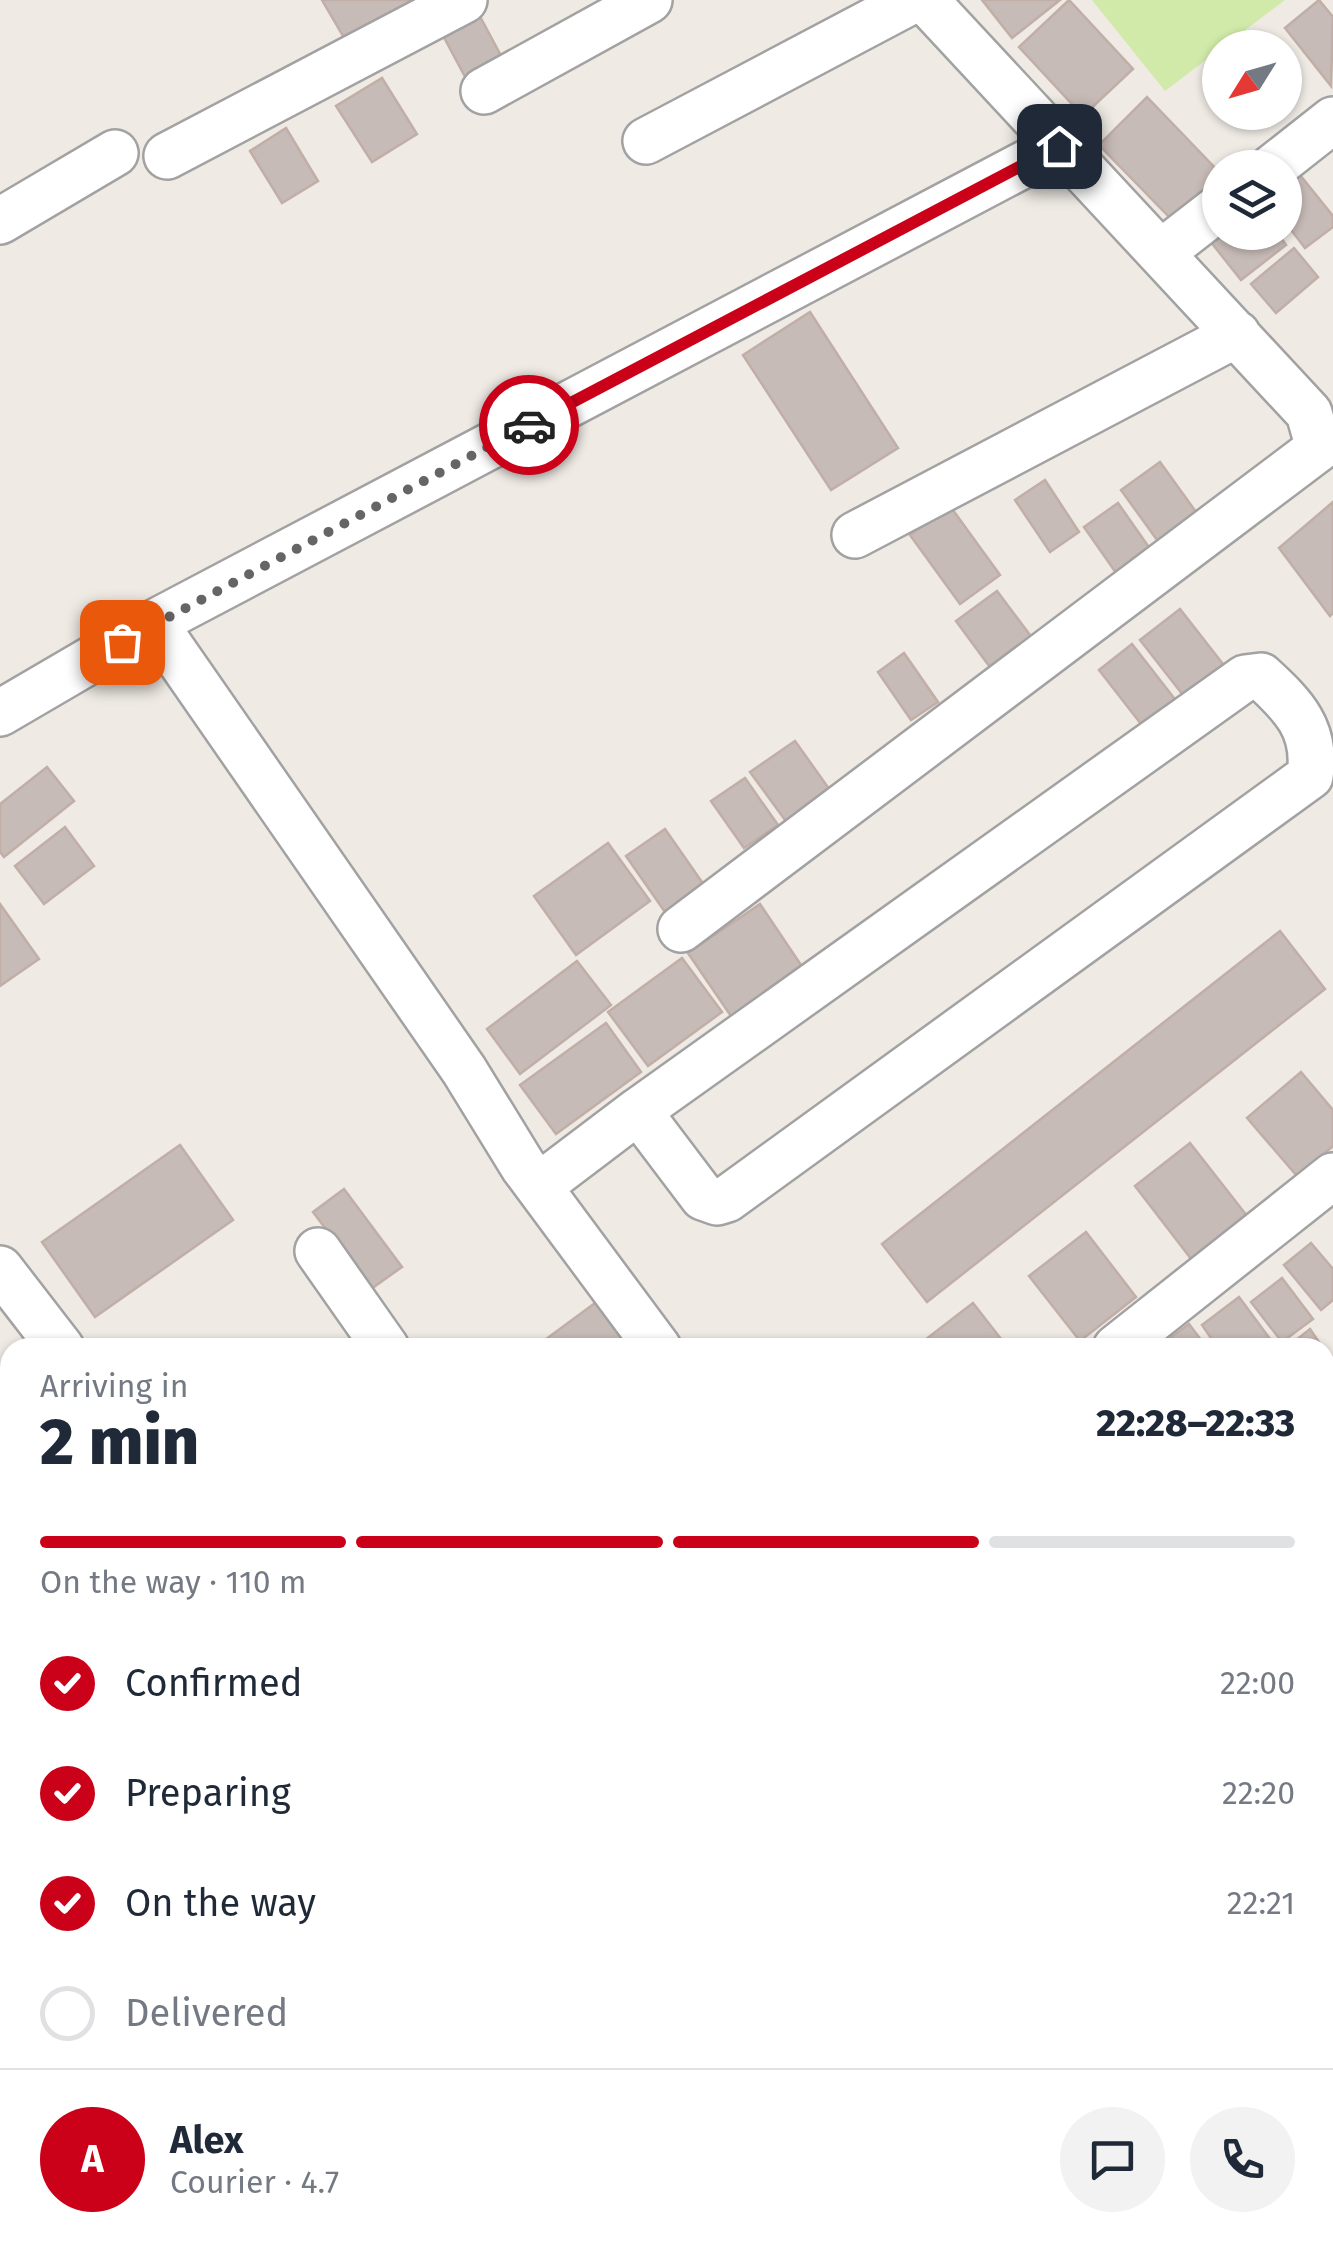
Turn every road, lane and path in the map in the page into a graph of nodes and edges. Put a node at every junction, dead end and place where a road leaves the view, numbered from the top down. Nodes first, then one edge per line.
1 (464, 0) edge
2 (649, 0) edge
3 (913, 0) edge
4 (925, 0) edge
5 (484, 91) dead end
6 (1333, 120) edge
7 (646, 141) dead end
8 (1059, 146) junction
9 (1295, 150) edge
10 (115, 153) dead end
11 (167, 156) dead end
12 (0, 221) edge
13 (1202, 222) edge
14 (1162, 252) junction
15 (1237, 334) junction
16 (1321, 404) edge
17 (855, 535) dead end
18 (154, 623) junction
19 (0, 713) edge
20 (681, 929) dead end
21 (638, 1111) junction
22 (1333, 1176) edge
23 (539, 1186) junction
24 (318, 1250) dead end
25 (0, 1269) edge
26 (52, 1338) edge
27 (379, 1338) edge
28 (651, 1338) edge
29 (1129, 1338) edge

1 - 11 street
2 - 5 street
3 - 7 street
4 - 8 street
6 - 9 street
8 - 14 street
8 - 18 street
10 - 12 street
13 - 14 street
14 - 15 street
15 - 16 street
15 - 17 street
16 - 20 street
18 - 19 street
18 - 23 street
21 - 21 street
21 - 23 street
22 - 29 street
23 - 28 street
24 - 27 street
25 - 26 street

